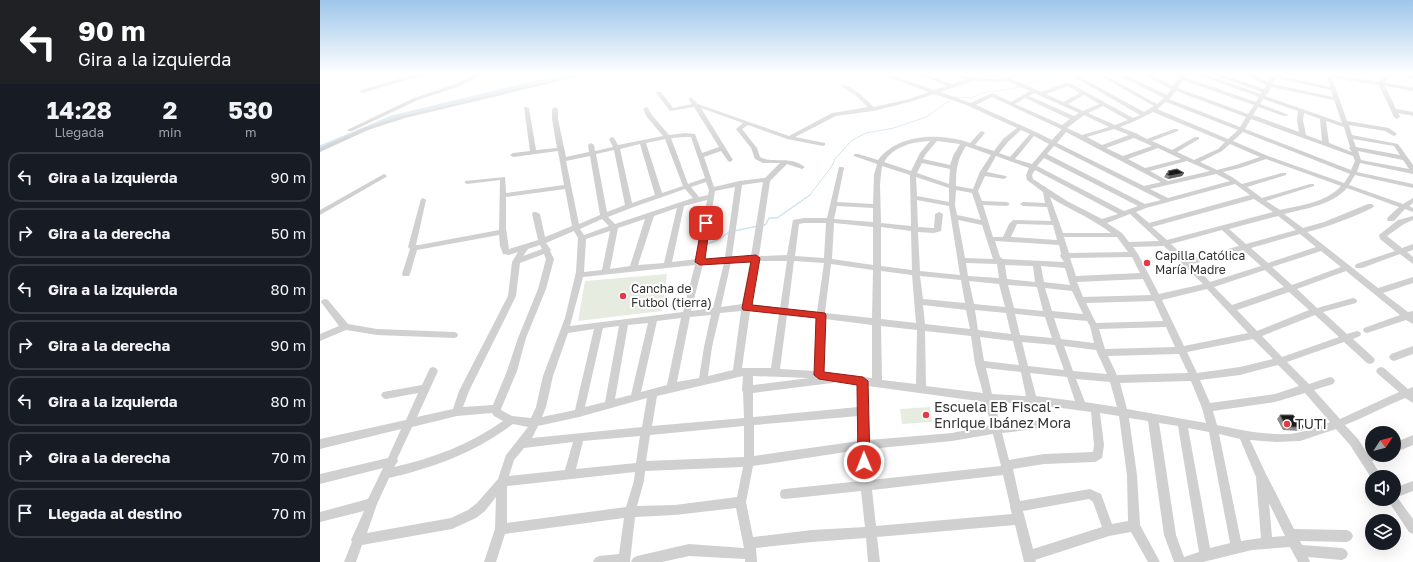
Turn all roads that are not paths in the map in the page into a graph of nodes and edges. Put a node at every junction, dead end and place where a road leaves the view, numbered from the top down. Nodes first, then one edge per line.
1 (413, 100) edge
2 (472, 100) edge
3 (665, 100) edge
4 (692, 100) edge
5 (864, 100) edge
6 (910, 100) edge
7 (957, 100) edge
8 (981, 100) edge
9 (1003, 100) edge
10 (1018, 100) edge
11 (1034, 100) edge
12 (1055, 100) edge
13 (1071, 100) edge
14 (1096, 100) edge
15 (1118, 100) edge
16 (1142, 100) edge
17 (1165, 100) edge
18 (1170, 100) edge
19 (1206, 100) edge
20 (1243, 100) edge
21 (1260, 100) edge
22 (1278, 100) edge
23 (1337, 100) edge
24 (1389, 100) edge
25 (1011, 104) junction
26 (1064, 104) junction
27 (1103, 104) junction
28 (696, 105) junction
29 (971, 105) junction
30 (1257, 106) junction
31 (526, 108) dead end
32 (1155, 108) junction
33 (555, 109) dead end
34 (646, 109) dead end
35 (873, 109) junction
36 (1394, 110) junction
37 (1301, 111) junction
38 (1084, 113) junction
39 (1143, 114) junction
40 (1413, 114) edge
41 (1286, 116) dead end
42 (1250, 117) junction
43 (1397, 117) dead end
44 (1072, 118) junction
45 (1323, 118) junction
46 (1133, 120) junction
47 (747, 123) junction
48 (1344, 124) junction
49 (1114, 125) junction
50 (1021, 127) junction
51 (1063, 128) junction
52 (1176, 130) dead end
53 (1241, 130) junction
54 (982, 133) dead end
55 (1034, 133) junction
56 (1394, 134) dead end
57 (1136, 135) junction
58 (1303, 136) junction
59 (1349, 136) junction
60 (1082, 137) junction
61 (668, 138) junction
62 (789, 138) junction
63 (1197, 138) dead end
64 (612, 139) dead end
65 (935, 139) junction
66 (1148, 141) junction
67 (1230, 141) junction
68 (643, 143) junction
69 (1054, 143) junction
70 (320, 144) edge
71 (591, 144) dead end
72 (823, 144) dead end
73 (968, 144) junction
74 (1326, 145) junction
75 (1158, 146) junction
76 (1102, 147) junction
77 (723, 148) junction
78 (1352, 148) junction
79 (561, 149) junction
80 (617, 149) junction
81 (320, 150) edge
82 (533, 152) junction
83 (1172, 152) junction
84 (592, 154) junction
85 (994, 154) junction
86 (513, 155) dead end
87 (856, 155) dead end
88 (1043, 155) junction
89 (700, 156) junction
90 (1266, 157) junction
91 (1124, 158) junction
92 (1356, 158) junction
93 (1403, 158) junction
94 (563, 160) junction
95 (730, 160) dead end
96 (919, 160) junction
97 (1011, 160) junction
98 (786, 161) junction
99 (1192, 161) junction
100 (880, 162) junction
101 (802, 166) dead end
102 (841, 168) dead end
103 (952, 168) junction
104 (1033, 168) junction
105 (1144, 170) junction
106 (1218, 171) junction
107 (1413, 171) edge
108 (982, 173) junction
109 (1354, 173) junction
110 (913, 174) junction
111 (1284, 174) dead end
112 (384, 176) dead end
113 (1004, 177) dead end
114 (709, 178) junction
115 (767, 180) junction
116 (467, 182) dead end
117 (1166, 182) junction
118 (739, 183) junction
119 (1239, 184) junction
120 (1312, 185) dead end
121 (686, 186) junction
122 (1413, 186) edge
123 (568, 187) junction
124 (952, 187) junction
125 (1345, 187) junction
126 (1144, 188) junction
127 (974, 191) junction
128 (1046, 192) junction
129 (711, 194) junction
130 (504, 195) junction
131 (659, 195) junction
132 (914, 197) junction
133 (1258, 198) junction
134 (697, 199) junction
135 (423, 200) dead end
136 (1167, 200) junction
137 (1413, 200) edge
138 (979, 203) junction
139 (833, 204) junction
140 (1007, 204) dead end
141 (1023, 204) dead end
142 (952, 205) junction
143 (1049, 205) junction
144 (629, 206) junction
145 (681, 206) junction
146 (877, 206) junction
147 (1144, 206) junction
148 (1370, 206) dead end
149 (1408, 209) edge
150 (1131, 211) junction
151 (320, 213) edge
152 (1122, 213) junction
153 (1279, 213) junction
154 (536, 214) dead end
155 (939, 214) dead end
156 (650, 216) junction
157 (604, 217) junction
158 (954, 217) junction
159 (1391, 219) dead end
160 (1412, 219) edge
161 (830, 221) junction
162 (1102, 222) junction
163 (985, 223) junction
164 (1056, 223) junction
165 (877, 226) junction
166 (1147, 226) junction
167 (576, 228) junction
168 (614, 228) junction
169 (1224, 228) junction
170 (914, 229) junction
171 (1300, 231) junction
172 (502, 232) junction
173 (1119, 235) junction
174 (582, 238) junction
175 (991, 239) junction
176 (1006, 239) junction
177 (1061, 239) junction
178 (542, 242) junction
179 (1166, 243) junction
180 (1128, 245) junction
181 (1244, 246) junction
182 (1413, 247) edge
183 (414, 248) junction
184 (1322, 248) junction
185 (524, 249) junction
186 (547, 250) junction
187 (1400, 252) junction
188 (1134, 254) junction
189 (1064, 256) junction
190 (756, 258) junction
191 (790, 258) junction
192 (728, 260) junction
193 (828, 260) junction
194 (962, 260) junction
195 (998, 260) junction
196 (1413, 261) edge
197 (516, 262) junction
198 (700, 262) junction
199 (1187, 262) junction
200 (1036, 263) junction
201 (667, 265) junction
202 (1067, 265) junction
203 (1266, 266) junction
204 (1359, 266) dead end
205 (877, 268) junction
206 (1348, 268) junction
207 (633, 270) junction
208 (605, 272) junction
209 (916, 273) junction
210 (406, 274) dead end
211 (580, 275) junction
212 (1145, 276) junction
213 (964, 278) junction
214 (1073, 279) junction
215 (1413, 280) edge
216 (1003, 282) junction
217 (1039, 284) junction
218 (1208, 286) junction
219 (1076, 288) junction
220 (1291, 288) junction
221 (1374, 290) junction
222 (1157, 298) junction
223 (1080, 300) junction
224 (1353, 301) dead end
225 (325, 302) dead end
226 (918, 302) junction
227 (969, 307) junction
228 (746, 308) junction
229 (1231, 309) junction
230 (716, 310) junction
231 (783, 310) junction
232 (1010, 310) junction
233 (1316, 311) junction
234 (686, 314) junction
235 (1049, 314) junction
236 (821, 315) junction
237 (1411, 317) edge
238 (1088, 318) junction
239 (653, 320) junction
240 (876, 323) junction
241 (624, 324) junction
242 (1168, 324) junction
243 (345, 326) junction
244 (1094, 326) junction
245 (599, 327) junction
246 (921, 327) junction
247 (564, 330) junction
248 (1367, 330) dead end
249 (974, 333) junction
250 (1357, 334) dead end
251 (1255, 335) junction
252 (454, 336) dead end
253 (320, 338) edge
254 (1017, 338) junction
255 (1346, 338) junction
256 (1058, 343) junction
257 (1101, 350) junction
258 (1182, 350) junction
259 (1413, 350) edge
260 (1394, 357) dead end
261 (1370, 360) dead end
262 (1280, 361) junction
263 (980, 364) junction
264 (1025, 369) junction
265 (433, 371) dead end
266 (1381, 371) dead end
267 (748, 372) junction
268 (775, 372) junction
269 (737, 373) junction
270 (1071, 374) junction
271 (819, 375) junction
272 (1194, 377) junction
273 (837, 378) junction
274 (1114, 379) junction
275 (703, 380) junction
276 (863, 381) junction
277 (1330, 382) dead end
278 (877, 383) junction
279 (425, 388) junction
280 (671, 388) junction
281 (921, 389) junction
282 (1308, 389) junction
283 (747, 390) junction
284 (653, 392) junction
285 (386, 394) dead end
286 (1411, 394) edge
287 (636, 397) junction
288 (987, 398) junction
289 (1032, 400) junction
290 (609, 405) junction
291 (1082, 406) junction
292 (1095, 408) junction
293 (1206, 408) junction
294 (496, 409) junction
295 (864, 411) junction
296 (456, 412) junction
297 (579, 413) junction
298 (1124, 414) junction
299 (1153, 418) junction
300 (511, 420) junction
301 (749, 422) junction
302 (1182, 422) junction
303 (533, 423) junction
304 (409, 424) junction
305 (1045, 424) dead end
306 (1340, 425) junction
307 (996, 429) junction
308 (1214, 429) junction
309 (646, 432) junction
310 (1243, 435) junction
311 (579, 437) junction
312 (1413, 440) edge
313 (320, 444) edge
314 (520, 444) junction
315 (863, 445) junction
316 (1401, 445) edge
317 (1365, 459) edge
318 (393, 461) junction
319 (749, 462) junction
320 (640, 467) junction
321 (1007, 468) junction
322 (570, 473) junction
323 (386, 474) junction
324 (1261, 476) junction
325 (320, 479) edge
326 (502, 482) junction
327 (866, 485) junction
328 (1413, 486) edge
329 (1401, 490) edge
330 (784, 494) dead end
331 (742, 502) junction
332 (372, 503) junction
333 (1397, 506) edge
334 (1015, 507) junction
335 (630, 512) junction
336 (320, 517) edge
337 (1018, 519) junction
338 (1134, 526) junction
339 (1413, 528) edge
340 (501, 529) junction
341 (1109, 530) junction
342 (872, 532) junction
343 (1347, 536) dead end
344 (357, 540) junction
345 (1267, 542) junction
346 (1237, 546) junction
347 (1297, 547) edge
348 (750, 553) edge
349 (1342, 554) dead end
350 (1205, 555) junction
351 (1029, 559) edge
352 (624, 560) edge
353 (350, 562) edge
354 (490, 562) edge
355 (599, 562) edge
356 (637, 562) edge
357 (874, 562) edge
358 (1154, 562) edge
359 (1180, 562) edge
360 (1185, 562) edge

1 - 70 street
2 - 81 street
3 - 28 street
4 - 28 street
5 - 35 street
6 - 35 street
7 - 29 street
8 - 29 street
9 - 25 street
10 - 25 street
11 - 44 street
12 - 26 street
13 - 26 street
14 - 27 street
15 - 39 street
16 - 32 street
17 - 32 street
18 - 53 street
19 - 42 street
20 - 30 street
21 - 30 street
22 - 37 street
23 - 48 street
24 - 36 street
25 - 51 street
26 - 38 street
27 - 38 street
27 - 46 street
28 - 47 street
28 - 77 street
29 - 50 street
30 - 41 street
30 - 42 street
31 - 82 street
32 - 39 street
32 - 67 street
33 - 79 street
34 - 61 street
35 - 62 street
36 - 40 street
36 - 43 street
37 - 45 street
37 - 58 street
38 - 44 street
38 - 49 street
39 - 46 street
42 - 53 street
42 - 58 street
44 - 51 street
45 - 48 street
45 - 74 street
46 - 49 street
47 - 62 street
47 - 98 street
48 - 56 street
48 - 59 street
49 - 57 street
49 - 60 street
50 - 55 street
50 - 85 street
51 - 60 street
51 - 69 street
52 - 66 street
53 - 67 street
53 - 109 street
54 - 73 street
55 - 69 street
55 - 97 street
57 - 66 street
57 - 76 street
58 - 74 street
59 - 78 street
59 - 93 street
60 - 76 street
61 - 68 street
61 - 89 street
61 - 121 street
62 - 72 street
63 - 83 street
64 - 80 street
65 - 73 street
65 - 96 street
65 - 100 street
66 - 75 street
67 - 90 street
67 - 99 street
68 - 80 street
68 - 131 street
69 - 88 street
69 - 126 street
71 - 84 street
73 - 85 street
73 - 103 street
74 - 92 street
75 - 83 street
75 - 91 street
76 - 91 street
77 - 89 street
77 - 95 street
78 - 92 street
78 - 93 street
79 - 82 street
79 - 94 street
80 - 84 street
80 - 144 street
82 - 86 street
83 - 99 street
84 - 94 street
84 - 157 street
85 - 97 street
85 - 108 street
87 - 100 street
88 - 104 street
88 - 147 street
89 - 114 street
90 - 106 street
90 - 125 street
91 - 105 street
92 - 107 street
92 - 109 street
93 - 107 street
94 - 123 street
96 - 103 street
96 - 110 street
97 - 104 street
98 - 101 street
98 - 115 street
99 - 105 street
99 - 106 street
100 - 110 street
100 - 146 street
102 - 139 street
103 - 124 street
104 - 128 street
104 - 152 street
105 - 117 street
106 - 117 street
106 - 119 street
108 - 113 street
108 - 127 street
109 - 122 street
109 - 125 street
110 - 124 street
110 - 132 street
111 - 119 street
112 - 151 street
114 - 121 street
114 - 129 street
115 - 118 street
115 - 190 street
116 - 130 street
117 - 126 street
118 - 129 street
118 - 192 street
119 - 133 street
119 - 136 street
120 - 133 street
121 - 131 street
121 - 134 street
123 - 130 street
123 - 167 street
124 - 127 street
124 - 142 street
125 - 149 street
125 - 153 street
126 - 136 street
127 - 138 street
128 - 143 street
128 - 162 street
129 - 134 street
129 - 198 street
130 - 172 street
131 - 144 street
132 - 142 street
132 - 170 street
133 - 153 street
133 - 166 street
134 - 145 street
135 - 183 street
136 - 147 street
137 - 149 street
138 - 140 street
138 - 163 street
139 - 146 street
139 - 161 street
141 - 143 street
142 - 158 street
143 - 164 street
144 - 157 street
145 - 156 street
145 - 201 street
146 - 165 street
147 - 150 street
148 - 171 street
149 - 159 street
150 - 152 street
150 - 166 street
152 - 162 street
153 - 169 street
153 - 171 street
154 - 178 street
155 - 170 street
156 - 168 street
156 - 207 street
157 - 167 street
157 - 168 street
158 - 163 street
158 - 194 street
160 - 187 street
161 - 165 street
161 - 191 street
161 - 193 street
162 - 173 street
163 - 175 street
164 - 176 street
164 - 177 street
165 - 170 street
165 - 205 street
166 - 179 street
167 - 174 street
167 - 178 street
168 - 174 street
168 - 208 street
169 - 179 street
169 - 181 street
170 - 209 street
171 - 181 street
171 - 184 street
172 - 183 street
172 - 185 street
173 - 177 street
173 - 180 street
174 - 211 street
175 - 176 street
175 - 195 street
176 - 177 street
177 - 189 street
178 - 185 street
178 - 186 street
179 - 180 street
179 - 199 street
180 - 188 street
181 - 199 street
181 - 203 street
182 - 187 street
183 - 210 street
184 - 203 street
184 - 206 street
185 - 197 street
186 - 197 street
186 - 294 street
187 - 196 street
187 - 204 street
188 - 189 street
188 - 212 street
189 - 202 street
190 - 191 street
190 - 192 street
190 - 228 street
191 - 193 street
191 - 231 street
192 - 198 street
192 - 230 street
193 - 205 street
193 - 236 street
194 - 195 street
194 - 213 street
195 - 200 street
195 - 216 street
197 - 296 street
198 - 201 street
198 - 234 street
199 - 218 street
200 - 202 street
200 - 217 street
201 - 207 street
202 - 214 street
203 - 218 street
203 - 220 street
205 - 209 street
205 - 240 street
206 - 220 street
206 - 221 street
207 - 208 street
208 - 211 street
209 - 213 street
209 - 226 street
211 - 247 street
212 - 214 street
212 - 222 street
213 - 216 street
213 - 227 street
214 - 219 street
215 - 221 street
216 - 217 street
216 - 232 street
217 - 219 street
217 - 235 street
218 - 222 street
218 - 229 street
219 - 223 street
220 - 229 street
220 - 233 street
221 - 237 street
222 - 223 street
222 - 242 street
223 - 238 street
224 - 233 street
225 - 243 street
226 - 227 street
226 - 246 street
227 - 232 street
227 - 249 street
228 - 230 street
228 - 231 street
228 - 269 street
229 - 251 street
230 - 234 street
230 - 275 street
231 - 236 street
231 - 268 street
232 - 235 street
232 - 254 street
233 - 251 street
233 - 255 street
234 - 239 street
234 - 280 street
235 - 238 street
235 - 256 street
236 - 240 street
236 - 271 street
237 - 248 street
238 - 244 street
239 - 241 street
239 - 287 street
240 - 246 street
240 - 278 street
241 - 245 street
241 - 290 street
242 - 244 street
242 - 258 street
243 - 252 street
243 - 253 street
244 - 257 street
245 - 247 street
245 - 297 street
246 - 249 street
246 - 281 street
247 - 303 street
249 - 254 street
249 - 263 street
250 - 255 street
251 - 258 street
251 - 262 street
254 - 256 street
254 - 264 street
255 - 261 street
255 - 262 street
256 - 257 street
256 - 270 street
257 - 258 street
257 - 274 street
258 - 272 street
259 - 260 street
262 - 272 street
262 - 282 street
263 - 264 street
263 - 288 street
264 - 270 street
264 - 289 street
265 - 279 street
266 - 286 street
267 - 268 street
267 - 269 street
267 - 283 street
268 - 271 street
269 - 275 street
270 - 274 street
270 - 291 street
271 - 273 street
272 - 274 street
272 - 293 street
273 - 276 street
273 - 283 street
274 - 298 street
275 - 280 street
276 - 278 street
276 - 295 street
277 - 282 street
278 - 281 street
279 - 285 street
279 - 304 street
280 - 284 street
281 - 288 street
282 - 293 street
282 - 306 street
283 - 301 street
284 - 287 street
284 - 309 street
286 - 306 street
287 - 290 street
288 - 289 street
288 - 307 street
289 - 291 street
290 - 297 street
291 - 292 street
292 - 298 street
292 - 321 street
293 - 308 street
294 - 296 street
294 - 300 street
295 - 301 street
295 - 315 street
296 - 304 street
297 - 303 street
298 - 299 street
298 - 338 street
299 - 302 street
299 - 359 street
300 - 303 street
300 - 323 street
301 - 309 street
301 - 319 street
302 - 308 street
302 - 350 street
303 - 314 street
304 - 313 street
304 - 318 street
305 - 307 street
306 - 310 street
306 - 317 street
307 - 315 street
307 - 321 street
308 - 310 street
308 - 346 street
309 - 311 street
309 - 320 street
310 - 324 street
311 - 314 street
311 - 322 street
312 - 316 street
314 - 326 street
315 - 319 street
315 - 327 street
318 - 323 street
318 - 325 street
319 - 320 street
319 - 331 street
320 - 322 street
320 - 335 street
321 - 327 street
321 - 334 street
322 - 326 street
323 - 332 street
324 - 345 street
324 - 347 street
326 - 340 street
326 - 344 street
327 - 330 street
327 - 342 street
328 - 329 street
331 - 335 street
331 - 348 street
332 - 336 street
332 - 344 street
333 - 339 street
334 - 337 street
334 - 341 street
335 - 340 street
335 - 352 street
337 - 342 street
337 - 351 street
338 - 341 street
338 - 358 street
340 - 354 street
341 - 351 street
342 - 348 street
342 - 357 street
343 - 347 street
344 - 353 street
345 - 346 street
345 - 347 street
346 - 350 street
347 - 349 street
348 - 356 street
350 - 360 street
352 - 355 street

